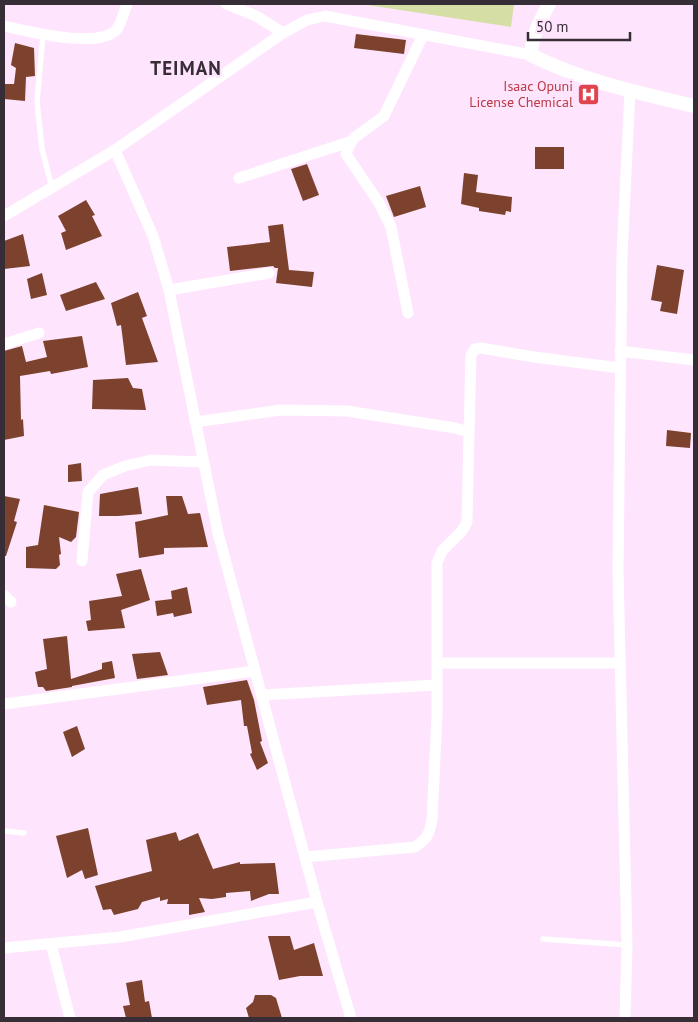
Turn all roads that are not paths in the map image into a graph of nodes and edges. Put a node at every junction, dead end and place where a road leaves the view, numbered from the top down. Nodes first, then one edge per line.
1 (128, 4) edge
2 (226, 4) edge
3 (549, 4) edge
4 (4, 26) edge
5 (283, 33) junction
6 (43, 35) junction
7 (423, 35) junction
8 (532, 55) junction
9 (630, 91) junction
10 (694, 106) edge
11 (352, 141) junction
12 (115, 150) junction
13 (240, 178) dead end
14 (52, 188) junction
15 (4, 216) edge
16 (269, 273) dead end
17 (169, 290) junction
18 (408, 314) dead end
19 (39, 333) dead end
20 (4, 344) edge
21 (620, 351) junction
22 (694, 360) edge
23 (620, 368) junction
24 (195, 422) junction
25 (469, 432) junction
26 (204, 462) junction
27 (82, 561) dead end
28 (437, 663) junction
29 (620, 663) junction
30 (255, 671) junction
31 (437, 685) junction
32 (262, 695) junction
33 (4, 704) edge
34 (4, 832) edge
35 (24, 833) dead end
36 (305, 858) junction
37 (317, 902) junction
38 (543, 939) dead end
39 (50, 944) junction
40 (627, 945) junction
41 (4, 948) edge
42 (70, 1018) edge
43 (351, 1018) edge
44 (625, 1018) edge

1 - 6 street
2 - 5 street
3 - 8 street
4 - 6 street
5 - 7 street
5 - 12 street
6 - 14 lane
7 - 8 street
7 - 11 street
8 - 9 street
9 - 10 street
9 - 21 street
11 - 13 street
11 - 18 street
12 - 14 street
12 - 17 street
14 - 15 street
16 - 17 street
17 - 24 street
19 - 20 street
21 - 22 street
21 - 23 street
23 - 25 street
23 - 29 street
24 - 25 street
24 - 26 street
25 - 28 street
26 - 27 street
26 - 30 street
28 - 29 street
28 - 31 street
29 - 40 street
30 - 32 street
30 - 33 street
31 - 32 street
31 - 36 street
32 - 36 street
34 - 35 lane
36 - 37 street
37 - 39 street
37 - 43 street
38 - 40 lane
39 - 41 street
39 - 42 street
40 - 44 street

